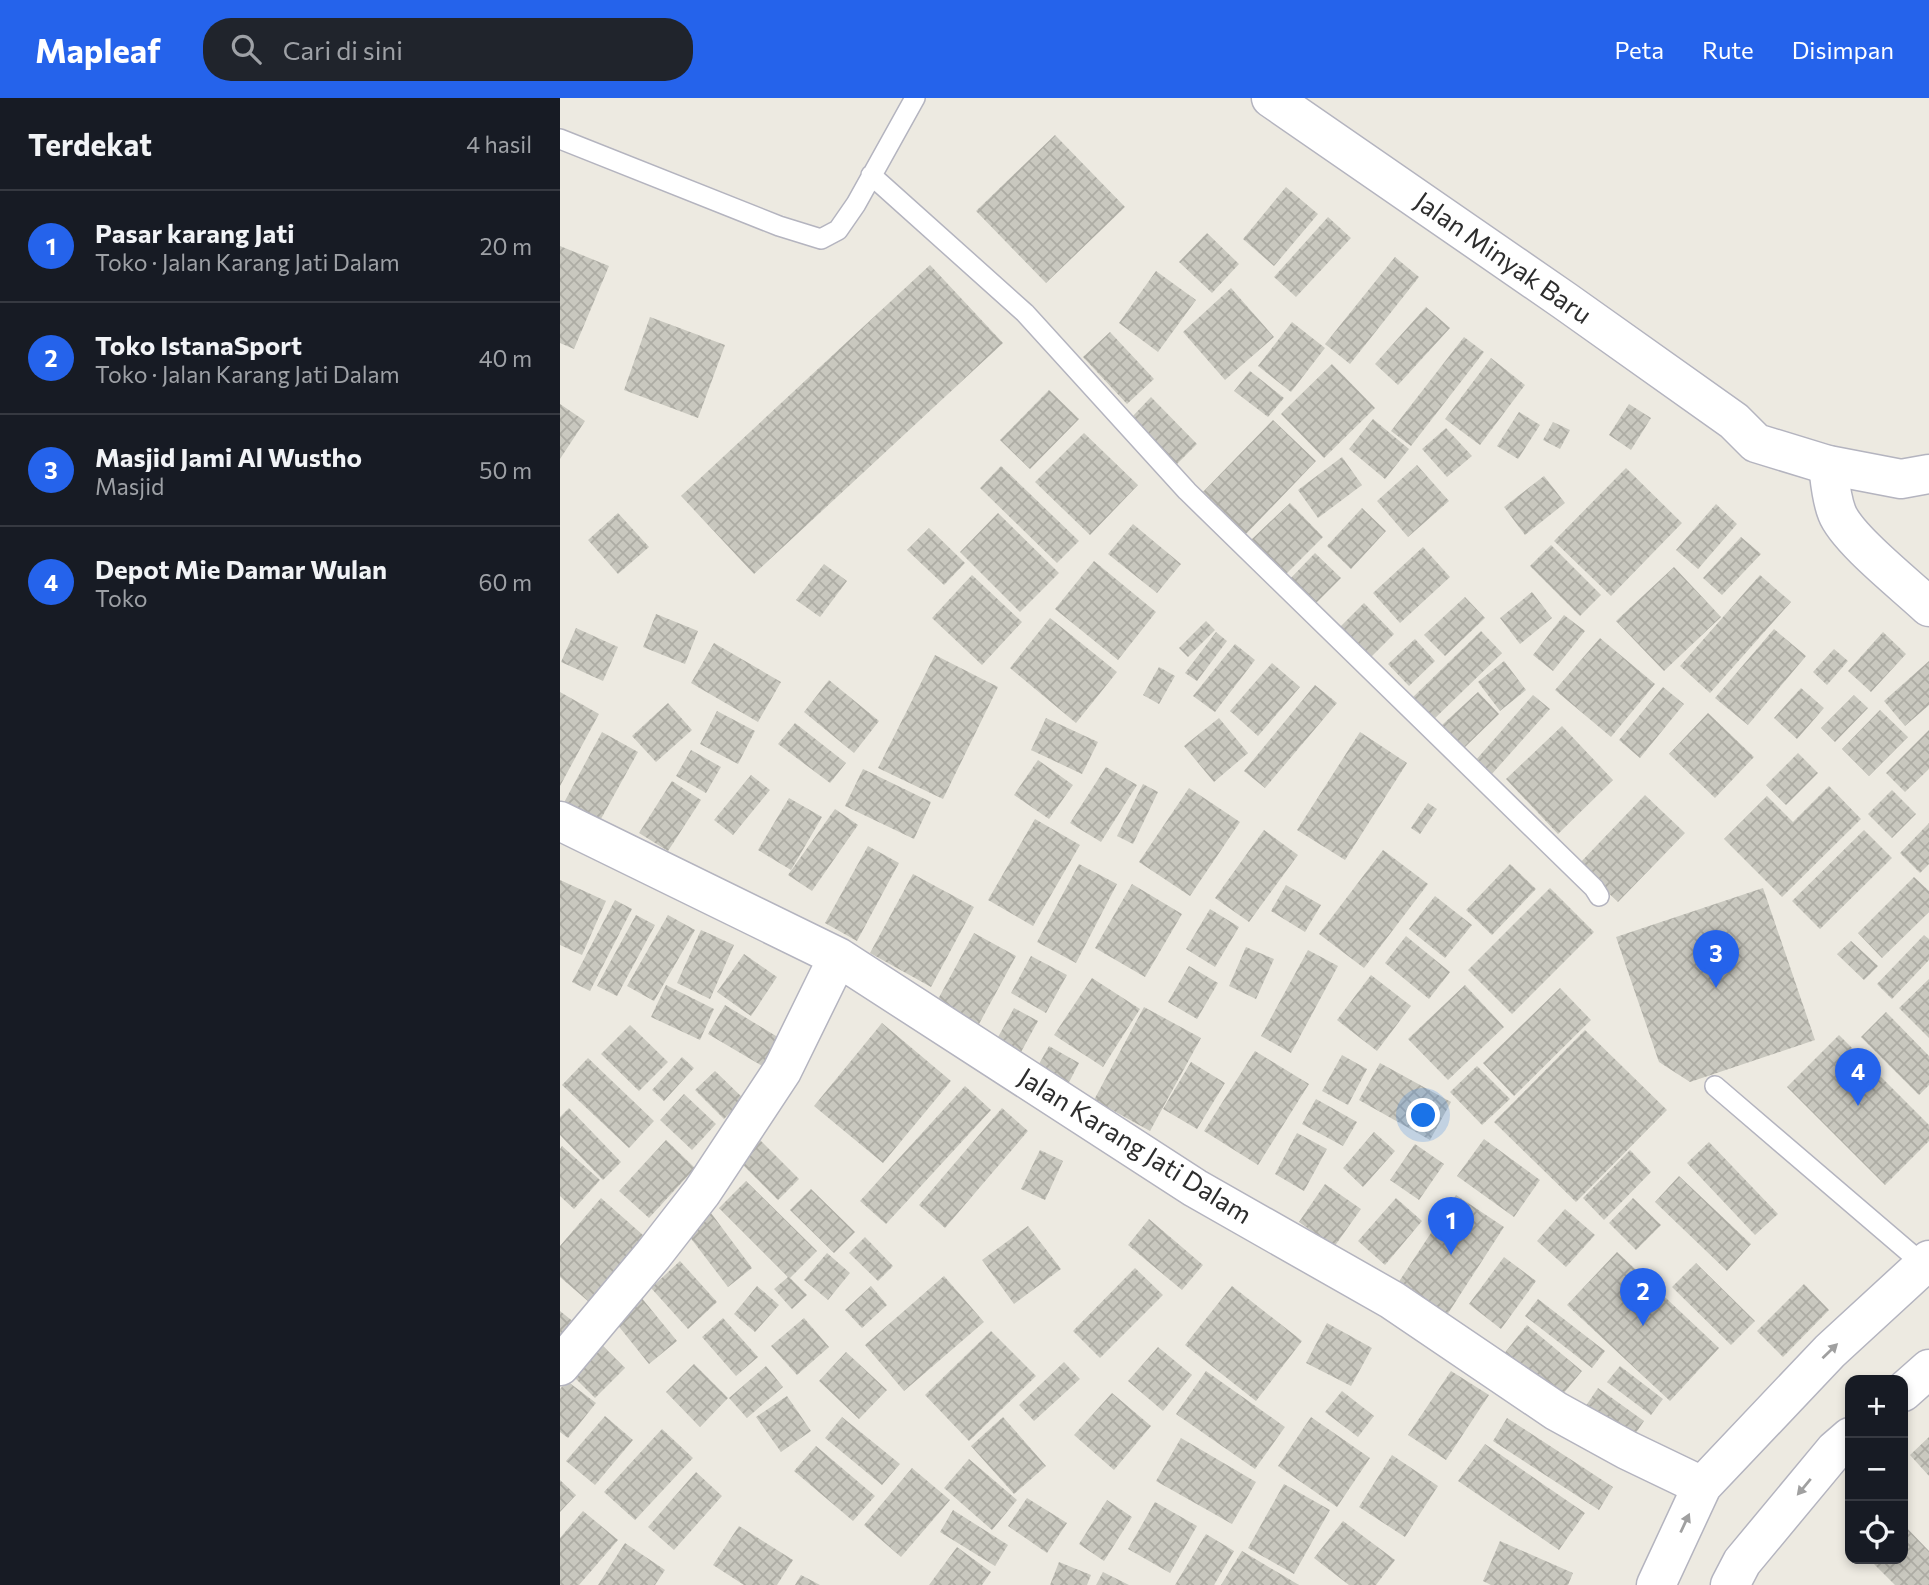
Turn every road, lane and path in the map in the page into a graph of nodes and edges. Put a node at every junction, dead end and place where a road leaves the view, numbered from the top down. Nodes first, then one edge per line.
1 (915, 98) edge
2 (1271, 98) edge
3 (560, 139) edge
4 (871, 174) junction
5 (1734, 421) junction
6 (1828, 465) junction
7 (1929, 474) edge
8 (1929, 607) edge
9 (560, 821) edge
10 (1599, 896) dead end
11 (838, 957) junction
12 (1715, 1086) dead end
13 (1926, 1263) edge
14 (560, 1366) edge
15 (1929, 1369) edge
16 (1908, 1388) edge
17 (1849, 1438) edge
18 (1702, 1486) junction
19 (1656, 1585) edge
20 (1730, 1585) edge

1 - 4 lane
2 - 5 street, Jalan Minyak Baru
3 - 4 lane
4 - 10 lane
5 - 6 street, Jalan Minyak Baru
5 - 7 street, Jalan Minyak Baru
6 - 7 street, Jalan Minyak Baru
6 - 8 street
9 - 11 street, Jalan Karang Jati Dalam
11 - 14 street
11 - 18 street, Jalan Karang Jati Dalam
12 - 13 lane
18 -> 13 street
15 - 16 street
17 -> 20 street
19 -> 18 street

